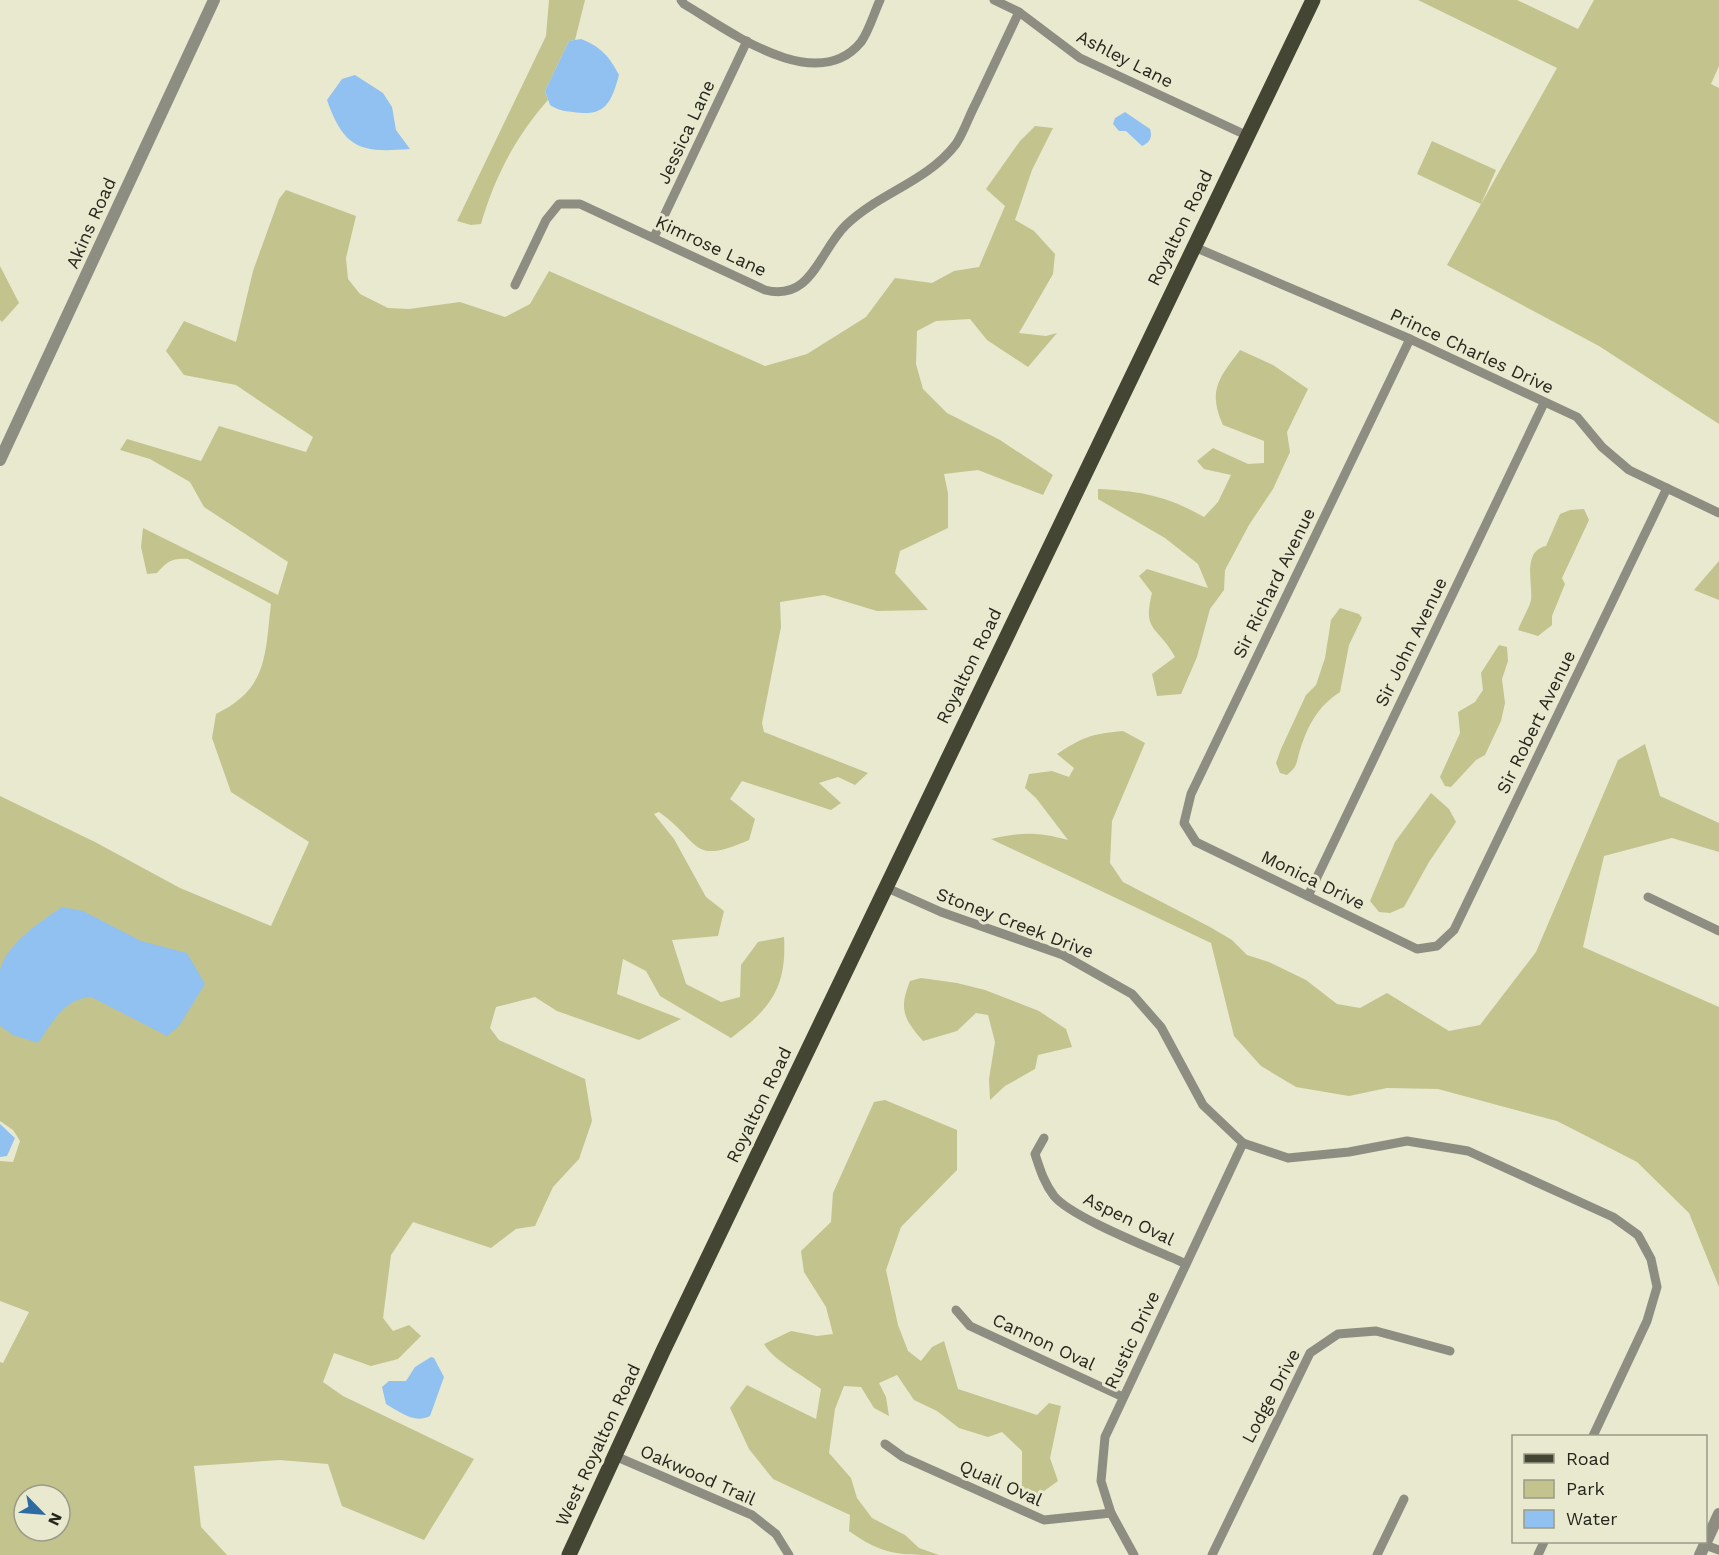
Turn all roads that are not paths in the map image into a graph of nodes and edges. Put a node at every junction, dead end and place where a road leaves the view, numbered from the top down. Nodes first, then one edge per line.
1 (214, 0) edge
2 (681, 0) edge
3 (880, 0) edge
4 (994, 0) edge
5 (1313, 0) edge
6 (1019, 12) junction
7 (747, 41) junction
8 (1248, 136) junction
9 (654, 237) junction
10 (1192, 246) junction
11 (516, 285) dead end
12 (1410, 339) junction
13 (1544, 403) junction
14 (0, 460) edge
15 (1667, 488) junction
16 (1719, 513) edge
17 (1196, 842) joint
18 (885, 887) junction
19 (1308, 896) junction
20 (1648, 897) dead end
21 (1719, 931) edge
22 (1417, 949) joint
23 (1044, 1138) dead end
24 (1243, 1143) junction
25 (1186, 1264) junction
26 (956, 1310) dead end
27 (663, 1351) joint
28 (1450, 1351) dead end
29 (1124, 1397) junction
30 (1594, 1435) edge
31 (885, 1443) dead end
32 (615, 1456) junction
33 (1404, 1499) dead end
34 (1111, 1514) junction
35 (1719, 1514) edge
36 (1707, 1539) edge
37 (1702, 1550) edge
38 (1719, 1550) edge
39 (569, 1555) edge
40 (789, 1555) edge
41 (1134, 1555) edge
42 (1212, 1555) edge
43 (1377, 1555) edge

1 - 14 street, Akins Road
2 - 7 street
3 - 7 street
4 - 6 street, Ashley Lane
5 - 8 main road, Royalton Road
6 - 8 street, Ashley Lane
6 - 9 street, Kimrose Lane
7 - 9 street, Jessica Lane
8 - 10 main road, Royalton Road
9 - 11 street, Kimrose Lane
10 - 12 street, Prince Charles Drive
10 - 18 main road, Royalton Road
12 - 13 street, Prince Charles Drive
12 - 17 street, Sir Richard Avenue
13 - 15 street, Prince Charles Drive
13 - 19 street, Sir John Avenue
15 - 16 street, Prince Charles Drive
15 - 22 street, Sir Robert Avenue
17 - 19 street, Monica Drive
18 - 24 street, Stoney Creek Drive
18 - 27 main road, Royalton Road
19 - 22 street, Monica Drive
20 - 21 street
23 - 25 street, Aspen Oval
24 - 25 street, Rustic Drive
24 - 30 street, Stoney Creek Drive
25 - 29 street, Rustic Drive
26 - 29 street, Cannon Oval
27 - 32 main road, West Royalton Road
28 - 42 street, Lodge Drive
29 - 34 street, Rustic Drive
31 - 34 street, Quail Oval
32 - 39 main road, West Royalton Road
32 - 40 street, Oakwood Trail
33 - 43 street
34 - 41 street, Rustic Drive
35 - 36 street
37 - 38 street

